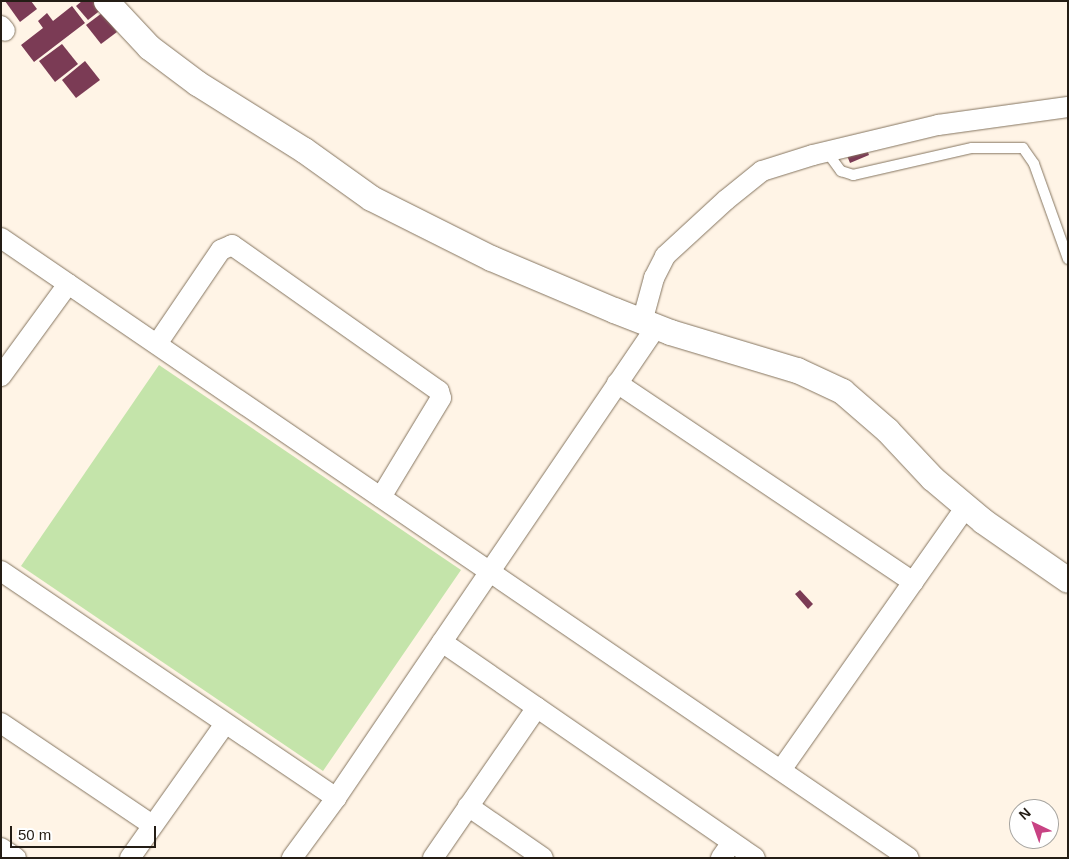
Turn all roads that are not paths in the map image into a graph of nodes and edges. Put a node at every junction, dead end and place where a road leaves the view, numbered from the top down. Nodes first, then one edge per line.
1 (106, 1) edge
2 (1068, 107) edge
3 (827, 152) junction
4 (1, 238) edge
5 (1068, 260) edge
6 (68, 284) junction
7 (649, 324) junction
8 (157, 344) junction
9 (1, 376) edge
10 (618, 383) junction
11 (381, 497) junction
12 (966, 507) junction
13 (1, 570) edge
14 (489, 572) junction
15 (1068, 580) edge
16 (913, 582) junction
17 (442, 642) junction
18 (536, 707) junction
19 (1, 724) edge
20 (225, 724) junction
21 (781, 770) junction
22 (336, 798) junction
23 (468, 806) junction
24 (152, 825) junction
25 (1, 848) edge
26 (726, 850) edge
27 (16, 858) edge
28 (130, 858) edge
29 (292, 858) edge
30 (433, 858) edge
31 (543, 858) edge
32 (755, 858) edge
33 (909, 858) edge

1 - 7 street
2 - 3 street
3 - 5 lane
3 - 7 street
4 - 6 street
6 - 8 street
6 - 9 street
7 - 10 street
7 - 12 street
8 - 11 street
8 - 11 street
10 - 14 street
10 - 16 street
11 - 14 street
12 - 15 street
12 - 16 street
13 - 20 street
14 - 17 street
14 - 21 street
16 - 21 street
17 - 18 street
17 - 22 street
18 - 23 street
18 - 26 street
19 - 24 street
20 - 22 street
20 - 24 street
21 - 33 street
22 - 29 street
23 - 30 street
23 - 31 street
24 - 28 street
25 - 27 street
26 - 32 street

